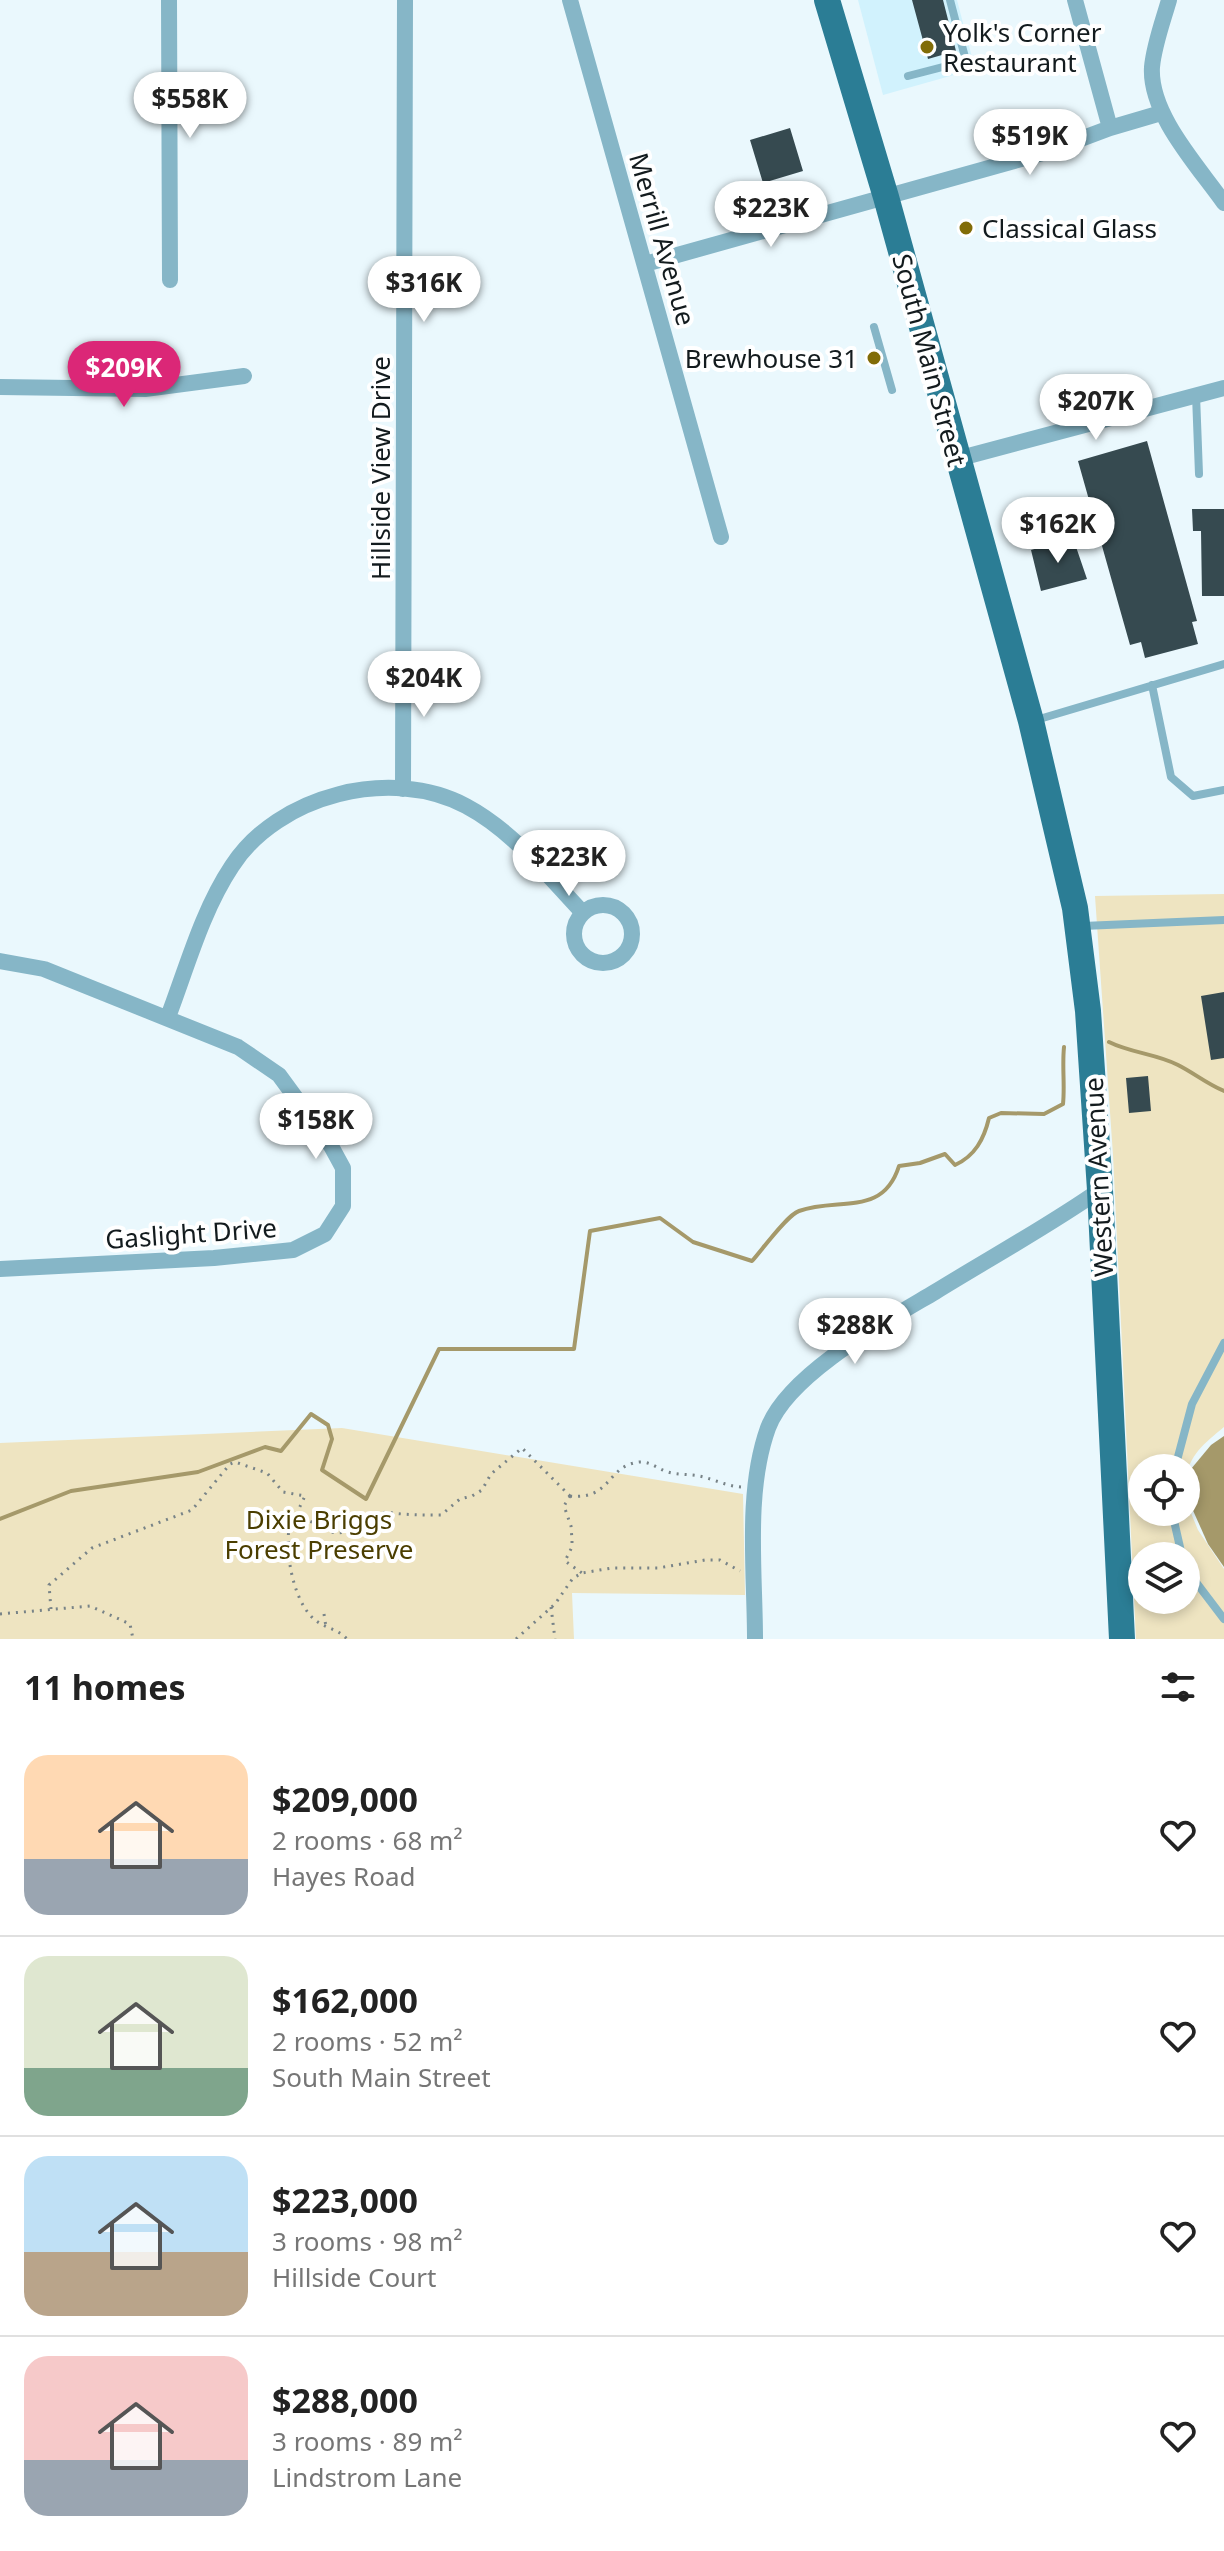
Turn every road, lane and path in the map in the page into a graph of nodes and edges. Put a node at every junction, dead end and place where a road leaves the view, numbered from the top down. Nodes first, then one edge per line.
1 (169, 0) edge
2 (405, 0) edge
3 (570, 0) edge
4 (827, 0) edge
5 (950, 0) edge
6 (1075, 0) edge
7 (1169, 0) edge
8 (908, 76) dead end
9 (1161, 113) junction
10 (1110, 128) junction
11 (886, 197) junction
12 (1224, 203) edge
13 (645, 264) junction
14 (170, 280) dead end
15 (874, 327) dead end
16 (244, 376) dead end
17 (0, 387) edge
18 (1224, 388) edge
19 (892, 390) dead end
20 (1196, 394) junction
21 (957, 459) junction
22 (1199, 474) dead end
23 (721, 537) dead end
24 (1224, 664) edge
25 (1152, 685) junction
26 (1031, 721) junction
27 (403, 789) junction
28 (1224, 790) edge
29 (583, 913) dead end
30 (1224, 920) edge
31 (1078, 926) junction
32 (0, 961) edge
33 (168, 1017) junction
34 (1100, 1190) junction
35 (0, 1269) edge
36 (1224, 1343) edge
37 (1178, 1454) edge
38 (756, 1488) junction
39 (570, 1496) junction
40 (295, 1517) junction
41 (582, 1573) junction
42 (742, 1573) dead end
43 (1200, 1587) edge
44 (551, 1607) junction
45 (51, 1609) junction
46 (0, 1614) edge
47 (324, 1614) dead end
48 (1224, 1619) edge
49 (326, 1627) junction
50 (133, 1639) edge
51 (347, 1639) edge
52 (516, 1639) edge
53 (555, 1639) edge
54 (755, 1639) edge
55 (1122, 1639) edge

1 - 14 street
2 - 27 street, Hillside View Drive
3 - 13 street, Merrill Avenue
4 - 11 main road, South Main Street
5 - 8 lane
6 - 10 street
7 - 9 street
9 - 10 street
9 - 12 street
10 - 11 street
11 - 13 street
11 - 21 main road, South Main Street
13 - 23 street, Merrill Avenue
15 - 19 lane
16 - 17 street
18 - 20 street
20 - 21 street
20 - 22 lane
21 - 26 main road, South Main Street
24 - 25 lane
25 - 26 lane
25 - 28 lane
26 - 31 main road, Western Avenue
27 - 29 street
27 - 33 street
30 - 31 lane
31 - 34 main road, Western Avenue
32 - 33 street, Gaslight Drive
33 - 35 street, Gaslight Drive
34 - 38 street
34 - 55 main road, Western Avenue
36 - 37 lane
38 - 39 path
38 - 54 street
39 - 40 path
39 - 41 path
40 - 45 path
40 - 49 path
41 - 42 path
41 - 44 path
43 - 48 lane
44 - 52 path
44 - 53 path
45 - 46 path
45 - 50 path
47 - 49 path
49 - 51 path

